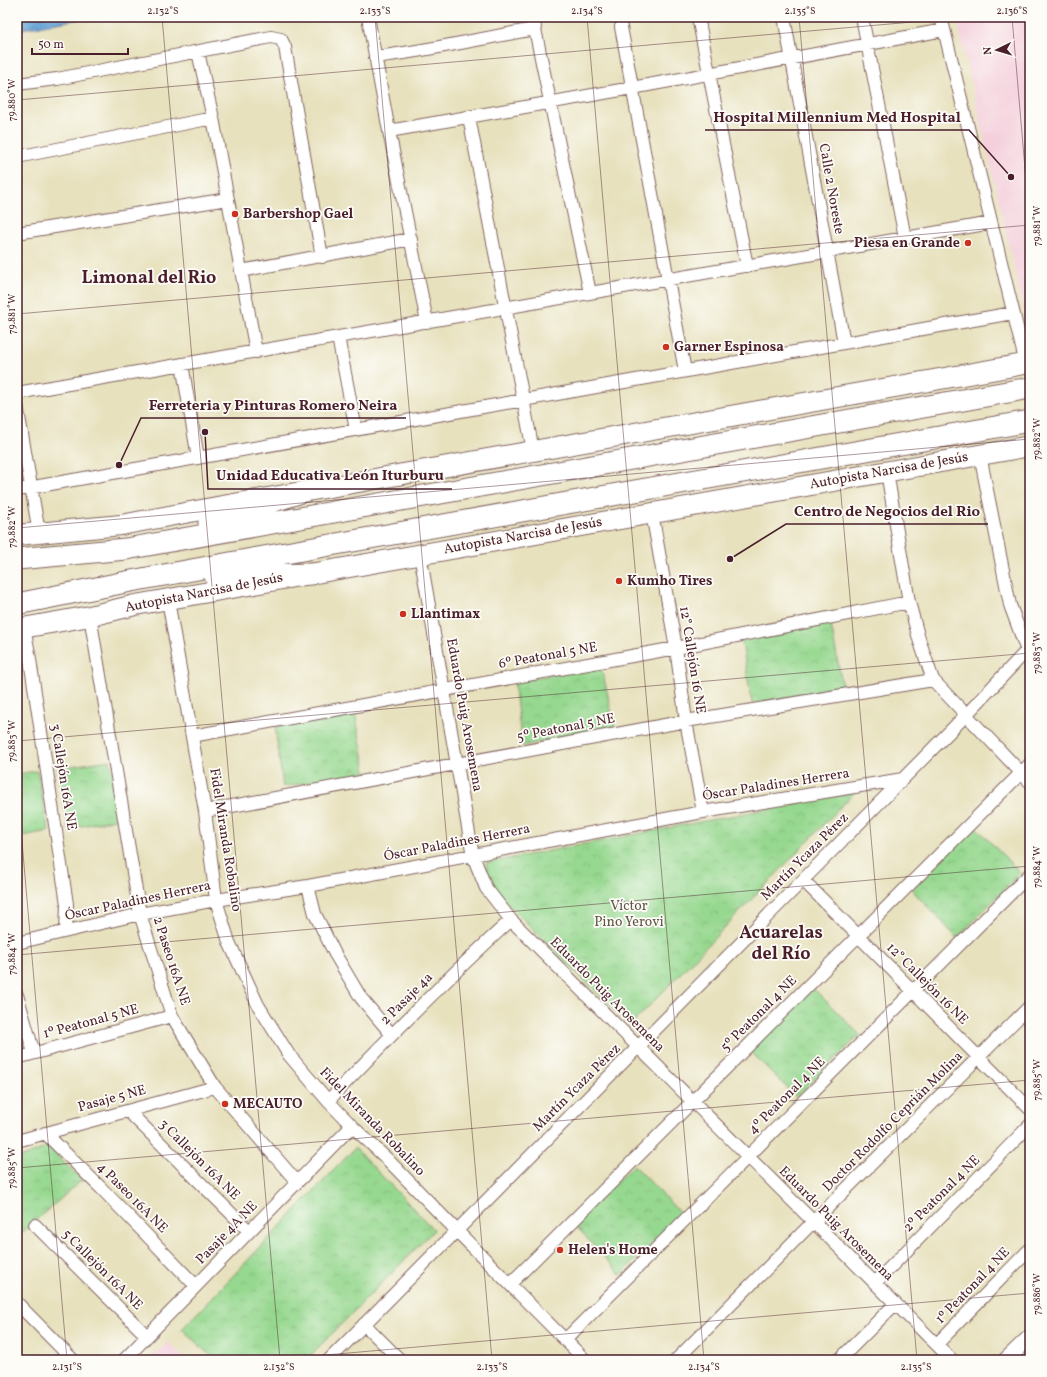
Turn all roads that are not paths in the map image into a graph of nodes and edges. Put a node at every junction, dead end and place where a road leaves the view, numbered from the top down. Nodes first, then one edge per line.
1 (368, 17) edge
2 (534, 17) edge
3 (698, 17) edge
4 (784, 17) edge
5 (862, 17) edge
6 (941, 17) edge
7 (621, 27) dead end
8 (535, 29) junction
9 (944, 30) junction
10 (867, 45) junction
11 (198, 52) junction
12 (375, 57) junction
13 (792, 58) junction
14 (710, 73) junction
15 (17, 84) edge
16 (632, 88) junction
17 (551, 102) junction
18 (469, 117) junction
19 (213, 118) junction
20 (389, 131) junction
21 (17, 157) edge
22 (228, 199) junction
23 (991, 223) junction
24 (17, 233) edge
25 (905, 238) junction
26 (411, 239) junction
27 (827, 252) junction
28 (322, 257) junction
29 (747, 266) junction
30 (241, 272) junction
31 (668, 280) junction
32 (590, 293) junction
33 (506, 308) junction
34 (1013, 313) junction
35 (427, 322) junction
36 (338, 337) junction
37 (844, 343) junction
38 (256, 352) junction
39 (182, 364) junction
40 (1028, 364) edge
41 (685, 371) junction
42 (1030, 388) edge
43 (17, 393) edge
44 (524, 400) junction
45 (17, 405) edge
46 (1030, 421) edge
47 (356, 430) junction
48 (1030, 446) edge
49 (533, 451) junction
50 (980, 455) junction
51 (198, 458) junction
52 (887, 472) junction
53 (31, 488) junction
54 (17, 490) edge
55 (298, 493) junction
56 (652, 513) junction
57 (39, 532) junction
58 (17, 534) edge
59 (139, 546) junction
60 (420, 554) junction
61 (17, 559) edge
62 (312, 574) junction
63 (145, 579) junction
64 (168, 600) junction
65 (909, 602) junction
66 (17, 604) edge
67 (90, 616) junction
68 (20, 628) edge
69 (676, 648) junction
70 (1028, 649) edge
71 (933, 680) junction
72 (445, 690) junction
73 (966, 715) junction
74 (686, 721) junction
75 (192, 736) junction
76 (457, 764) junction
77 (1030, 764) edge
78 (1021, 773) junction
79 (903, 779) junction
80 (1030, 782) edge
81 (205, 812) junction
82 (703, 812) junction
83 (473, 856) junction
84 (1030, 874) edge
85 (803, 880) junction
86 (308, 886) junction
87 (216, 900) junction
88 (140, 914) junction
89 (510, 920) junction
90 (66, 931) junction
91 (858, 936) junction
92 (17, 943) edge
93 (913, 991) junction
94 (17, 995) edge
95 (1030, 1006) edge
96 (172, 1016) junction
97 (392, 1035) junction
98 (637, 1048) junction
99 (34, 1053) junction
100 (17, 1058) edge
101 (979, 1058) junction
102 (216, 1087) junction
103 (328, 1101) junction
104 (693, 1101) junction
105 (1030, 1109) edge
106 (128, 1111) junction
107 (1030, 1125) edge
108 (352, 1126) junction
109 (45, 1133) junction
110 (17, 1141) edge
111 (748, 1157) junction
112 (297, 1182) junction
113 (814, 1221) junction
114 (35, 1225) dead end
115 (249, 1231) junction
116 (457, 1231) junction
117 (1030, 1249) edge
118 (875, 1283) junction
119 (510, 1284) junction
120 (196, 1286) junction
121 (17, 1303) edge
122 (895, 1304) junction
123 (364, 1324) junction
124 (147, 1336) junction
125 (1030, 1337) edge
126 (565, 1340) junction
127 (937, 1344) junction
128 (73, 1360) edge
129 (124, 1360) edge
130 (329, 1360) edge
131 (400, 1360) edge
132 (585, 1360) edge
133 (676, 1360) edge
134 (839, 1360) edge
135 (952, 1360) edge
136 (1006, 1360) edge

1 - 12 street
2 - 8 street
3 - 14 street
4 - 13 street, Calle 2 Noreste
5 - 10 street
6 - 9 street
7 - 16 street
8 - 12 street
8 - 17 street
9 - 10 street
9 - 23 street
10 - 13 street
10 - 25 street
11 - 15 street
11 - 19 street
11 - 28 street
12 - 20 street
13 - 14 street
13 - 27 street, Calle 2 Noreste
14 - 16 street
14 - 29 street
16 - 17 street
16 - 31 street
17 - 18 street
17 - 32 street
18 - 20 street
18 - 33 street
19 - 21 street
19 - 22 street
20 - 26 street
22 - 24 street
22 - 30 street
23 - 25 street
23 - 34 street
25 - 27 street
26 - 28 street
26 - 35 street
27 - 29 street
27 - 37 street, Calle 2 Noreste
28 - 30 street
29 - 31 street
30 - 38 street
31 - 32 street
31 - 41 street
32 - 33 street
33 - 35 street
33 - 44 street
34 - 37 street
34 - 40 street
35 - 36 street
36 - 38 street
36 - 47 street
37 - 41 street
38 - 39 street
39 - 43 street
39 - 51 street
40 - 49 main road
41 - 44 street
42 - 59 highway
44 - 47 street
44 - 49 street
45 - 53 street
46 - 63 highway, Autopista Narcisa de Jesús
47 - 51 street
48 - 50 main road, Autopista Narcisa de Jesús
49 - 55 main road
50 - 52 main road, Autopista Narcisa de Jesús
50 - 70 street
51 - 53 street
52 - 56 main road, Autopista Narcisa de Jesús
52 - 65 street
53 - 54 street
53 - 57 street
55 - 57 main road
55 - 59 highway
56 - 60 main road, Autopista Narcisa de Jesús
56 - 69 street, 12° Callejón 16 NE
57 - 58 main road
59 - 61 highway
60 - 62 main road, Autopista Narcisa de Jesús
60 - 72 street, Eduardo Puig Arosemena
62 - 63 highway
62 - 64 main road, Autopista Narcisa de Jesús
63 - 66 highway, Autopista Narcisa de Jesús
64 - 67 main road, Autopista Narcisa de Jesús
64 - 75 street, Fidel Miranda Robalino
65 - 69 street, 6º Peatonal 5 NE
65 - 71 street
67 - 68 main road, Autopista Narcisa de Jesús
67 - 88 street, 2 Paseo 16A NE
68 - 90 street, 3 Callejón 16A NE
69 - 72 street, 6º Peatonal 5 NE
69 - 74 street, 12° Callejón 16 NE
70 - 73 street, Martín Ycaza Pérez
71 - 73 street
71 - 74 street, 5º Peatonal 5 NE
72 - 75 street, 6º Peatonal 5 NE
72 - 76 street, Eduardo Puig Arosemena
73 - 78 street
73 - 79 street, Martín Ycaza Pérez
74 - 76 street, 5º Peatonal 5 NE
74 - 82 street, 12° Callejón 16 NE
75 - 81 street, Fidel Miranda Robalino
76 - 81 street, 5º Peatonal 5 NE
76 - 83 street, Eduardo Puig Arosemena
77 - 78 street, 5º Peatonal 4 NE
78 - 80 street
78 - 91 street, 5º Peatonal 4 NE
79 - 82 street, Óscar Paladines Herrera
79 - 85 street, Martín Ycaza Pérez
81 - 87 street, Fidel Miranda Robalino
82 - 83 street, Óscar Paladines Herrera
83 - 86 street, Óscar Paladines Herrera
83 - 89 street, Eduardo Puig Arosemena
84 - 93 street, 4º Peatonal 4 NE
85 - 91 street, 12° Callejón 16 NE
85 - 98 street, Martín Ycaza Pérez
86 - 87 street, Óscar Paladines Herrera
86 - 97 street
87 - 88 street, Óscar Paladines Herrera
87 - 103 street, Fidel Miranda Robalino
88 - 90 street, Óscar Paladines Herrera
88 - 96 street, 2 Paseo 16A NE
89 - 97 street, 2 Pasaje 4a
89 - 98 street, Eduardo Puig Arosemena
90 - 92 street, Óscar Paladines Herrera
91 - 93 street, 12° Callejón 16 NE
91 - 104 street, 5º Peatonal 4 NE
93 - 101 street, 12° Callejón 16 NE
93 - 111 street, 4º Peatonal 4 NE
94 - 99 street
95 - 101 street, Doctor Rodolfo Ceprián Molina
96 - 99 street, 1º Peatonal 5 NE
96 - 102 street, 2 Paseo 16A NE
97 - 103 street, 2 Pasaje 4a
98 - 104 street, Eduardo Puig Arosemena
98 - 116 street, Martín Ycaza Pérez
99 - 100 street, 1º Peatonal 5 NE
101 - 105 street, 12° Callejón 16 NE
101 - 113 street, Doctor Rodolfo Ceprián Molina
102 - 106 street, Pasaje 5 NE
102 - 112 street, 2 Paseo 16A NE
103 - 108 street, Fidel Miranda Robalino
104 - 111 street, Eduardo Puig Arosemena
104 - 119 street, 5º Peatonal 4 NE
106 - 109 street, Pasaje 5 NE
106 - 115 street, 3 Callejón 16A NE
107 - 118 street, 2º Peatonal 4 NE
108 - 112 street, Pasaje 4A NE
108 - 116 street, Fidel Miranda Robalino
109 - 110 street, Pasaje 5 NE
109 - 120 street, 4 Paseo 16A NE
111 - 113 street, Eduardo Puig Arosemena
111 - 126 street, 4º Peatonal 4 NE
112 - 115 street, Pasaje 4A NE
113 - 118 street, Eduardo Puig Arosemena
113 - 133 street, Doctor Rodolfo Ceprián Molina
114 - 124 street, 5 Callejón 16A NE
115 - 120 street, Pasaje 4A NE
116 - 119 street, Fidel Miranda Robalino
116 - 123 street, Martín Ycaza Pérez
117 - 127 street, 1º Peatonal 4 NE
118 - 122 street, Eduardo Puig Arosemena
119 - 126 street, Fidel Miranda Robalino
120 - 124 street, Pasaje 4A NE
121 - 128 street
122 - 127 street, Eduardo Puig Arosemena
122 - 134 street
123 - 130 street, Martín Ycaza Pérez
123 - 131 street
124 - 129 street, Pasaje 4A NE
125 - 136 street
126 - 132 street, Fidel Miranda Robalino
127 - 135 street, Eduardo Puig Arosemena

